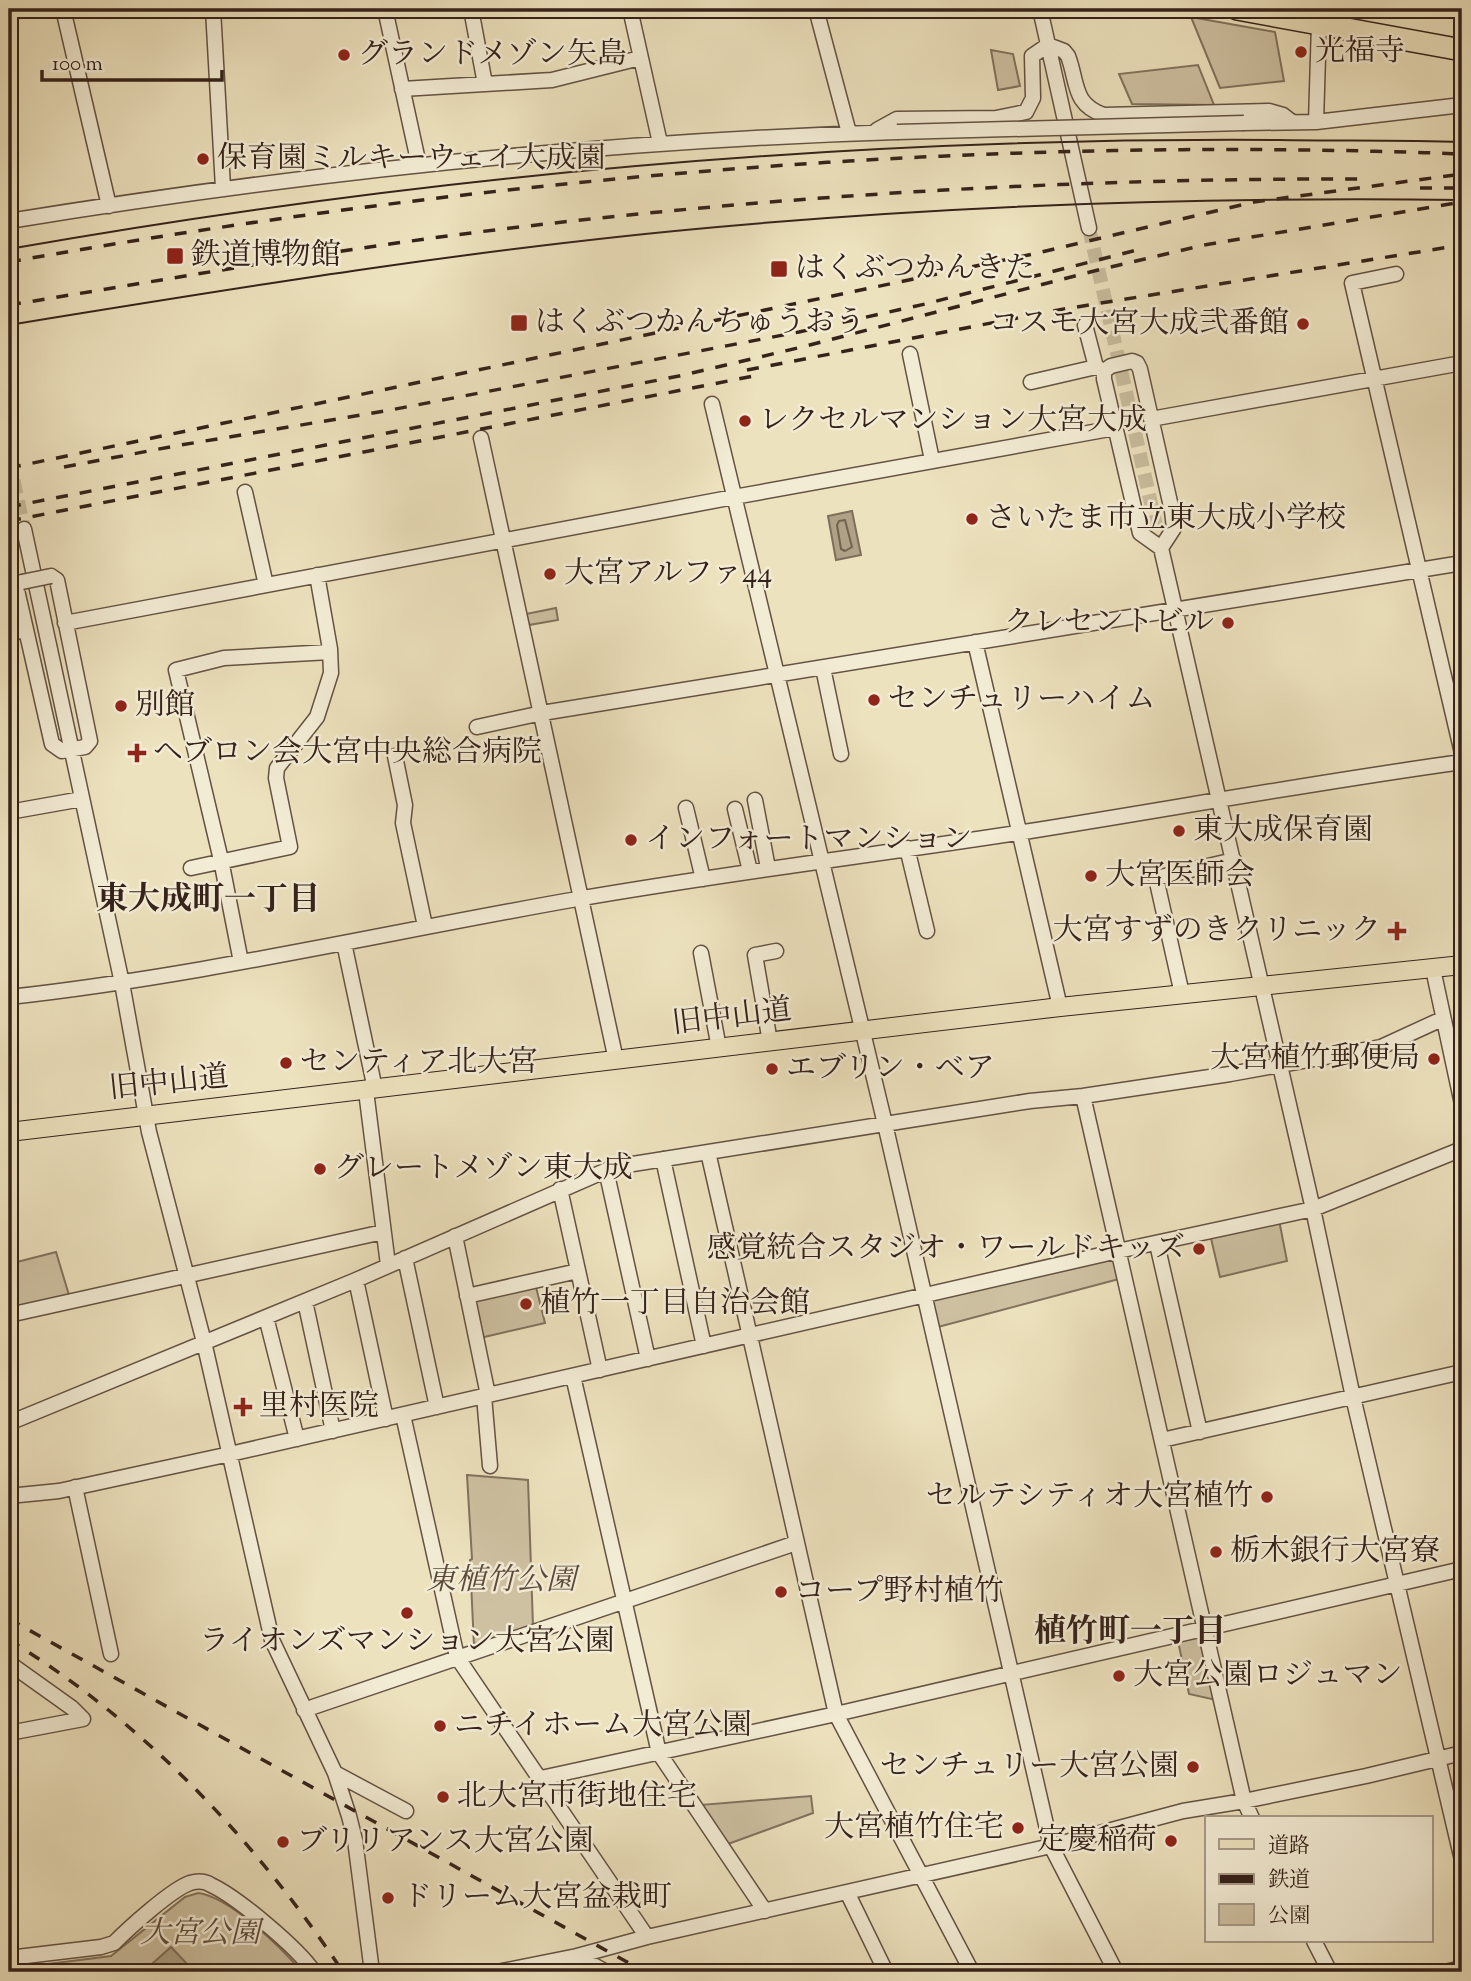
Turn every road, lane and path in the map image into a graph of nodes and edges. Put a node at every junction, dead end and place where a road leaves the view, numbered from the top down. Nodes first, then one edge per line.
1 (63, 9) edge
2 (214, 9) edge
3 (385, 9) edge
4 (471, 9) edge
5 (630, 9) edge
6 (816, 9) edge
7 (1040, 9) edge
8 (1237, 9) edge
9 (1314, 18) edge
10 (1048, 45) junction
11 (1462, 50) edge
12 (640, 58) junction
13 (485, 84) junction
14 (402, 89) junction
15 (1462, 105) edge
16 (1292, 122) junction
17 (1316, 122) junction
18 (873, 132) junction
19 (849, 133) junction
20 (660, 143) junction
21 (419, 165) junction
22 (223, 188) junction
23 (108, 206) junction
24 (9, 221) edge
25 (1089, 228) tunnel mouth
26 (1396, 274) dead end
27 (1085, 325) dead end
28 (910, 354) dead end
29 (1462, 363) edge
30 (1100, 369) junction
31 (1375, 379) junction
32 (1031, 382) dead end
33 (712, 404) dead end
34 (1151, 419) junction
35 (1115, 428) junction
36 (481, 438) dead end
37 (932, 460) junction
38 (245, 492) dead end
39 (734, 497) junction
40 (24, 529) tunnel mouth
41 (504, 541) junction
42 (1161, 548) junction
43 (1462, 563) edge
44 (1420, 570) junction
45 (317, 575) junction
46 (266, 585) junction
47 (1175, 610) junction
48 (65, 623) junction
49 (26, 630) junction
50 (9, 633) edge
51 (975, 642) junction
52 (330, 652) junction
53 (823, 668) junction
54 (777, 677) junction
55 (542, 713) junction
56 (477, 727) dead end
57 (72, 749) junction
58 (1462, 753) edge
59 (841, 754) dead end
60 (394, 756) dead end
61 (1462, 762) edge
62 (82, 799) junction
63 (755, 800) dead end
64 (1220, 800) junction
65 (686, 808) dead end
66 (735, 809) dead end
67 (9, 812) edge
68 (1020, 832) junction
69 (907, 848) junction
70 (220, 860) junction
71 (821, 860) junction
72 (1234, 860) junction
73 (191, 868) dead end
74 (768, 868) junction
75 (750, 871) junction
76 (702, 879) junction
77 (580, 898) junction
78 (425, 926) junction
79 (928, 931) dead end
80 (344, 943) junction
81 (776, 951) dead end
82 (701, 953) dead end
83 (241, 962) junction
84 (1462, 965) edge
85 (1433, 968) junction
86 (122, 983) junction
87 (1262, 986) junction
88 (1182, 994) junction
89 (9, 997) edge
90 (1060, 1007) junction
91 (1442, 1019) junction
92 (862, 1031) junction
93 (770, 1042) junction
94 (719, 1048) junction
95 (616, 1060) junction
96 (1281, 1066) junction
97 (370, 1090) junction
98 (1083, 1096) junction
99 (1462, 1104) edge
100 (146, 1114) junction
101 (885, 1124) junction
102 (9, 1132) edge
103 (1462, 1149) edge
104 (708, 1152) junction
105 (663, 1159) junction
106 (606, 1170) junction
107 (560, 1189) junction
108 (1314, 1209) junction
109 (383, 1231) junction
110 (455, 1236) junction
111 (1157, 1244) junction
112 (1118, 1251) junction
113 (405, 1258) junction
114 (388, 1265) junction
115 (578, 1271) junction
116 (186, 1275) junction
117 (356, 1280) junction
118 (467, 1296) junction
119 (925, 1296) junction
120 (305, 1301) junction
121 (9, 1315) edge
122 (266, 1317) junction
123 (750, 1336) junction
124 (204, 1342) junction
125 (704, 1346) junction
126 (648, 1359) junction
127 (600, 1370) junction
128 (1462, 1372) edge
129 (573, 1376) junction
130 (486, 1396) junction
131 (1353, 1397) junction
132 (437, 1407) junction
133 (403, 1415) junction
134 (386, 1419) junction
135 (9, 1423) edge
136 (334, 1431) junction
137 (1200, 1432) junction
138 (297, 1439) junction
139 (1162, 1440) junction
140 (230, 1454) junction
141 (490, 1466) dead end
142 (75, 1487) junction
143 (9, 1496) edge
144 (796, 1542) junction
145 (1462, 1569) edge
146 (1398, 1583) junction
147 (624, 1602) junction
148 (1204, 1628) junction
149 (111, 1654) dead end
150 (457, 1657) junction
151 (9, 1663) edge
152 (1011, 1672) junction
153 (304, 1710) junction
154 (836, 1714) junction
155 (9, 1733) edge
156 (659, 1753) junction
157 (1462, 1753) edge
158 (1438, 1758) junction
159 (335, 1773) junction
160 (541, 1778) junction
161 (1244, 1801) junction
162 (406, 1811) dead end
163 (1251, 1816) edge
164 (1051, 1846) junction
165 (1462, 1860) edge
166 (922, 1876) junction
167 (848, 1894) junction
168 (765, 1911) junction
169 (647, 1937) junction
170 (1315, 1942) edge
171 (578, 1956) junction
172 (9, 1958) edge
173 (559, 1966) edge
174 (1462, 1968) edge
175 (314, 1972) edge
176 (372, 1972) edge
177 (496, 1972) edge
178 (606, 1972) edge
179 (886, 1972) edge
180 (972, 1972) edge
181 (1116, 1972) edge
182 (1330, 1972) edge
183 (1445, 1972) edge

1 - 23 street
2 - 22 street
3 - 14 street
4 - 13 street
5 - 12 street
6 - 19 street
7 - 10 street
8 - 9 highway
9 - 11 highway
9 - 17 street
10 - 16 street
10 - 18 street
10 - 25 street
12 - 13 street
12 - 20 street
13 - 14 street
14 - 21 street
15 - 17 street
16 - 17 street
16 - 18 street, bridge
18 - 19 street
19 - 20 street
20 - 21 street
21 - 22 street
22 - 23 street
23 - 24 street
26 - 31 street
27 - 30 street
28 - 37 street
29 - 31 street
30 - 32 street
30 - 34 street
30 - 35 street
31 - 34 street
31 - 44 street
33 - 39 street
34 - 42 street
35 - 37 street
35 - 42 street
36 - 41 street
37 - 39 street
38 - 46 street
39 - 41 street
39 - 54 street
40 - 57 street
41 - 45 street
41 - 55 street
42 - 47 street
43 - 44 street
44 - 47 street
44 - 58 street
45 - 46 street
45 - 52 street
46 - 48 street
47 - 51 street
47 - 64 street
48 - 49 street, bridge
48 - 57 street
49 - 50 street
49 - 57 street
51 - 53 street
51 - 68 street
52 - 70 street
52 - 70 street
53 - 54 street
53 - 59 street
54 - 55 street
54 - 71 street
55 - 56 street
55 - 77 street
57 - 62 street
60 - 78 street
61 - 64 street
62 - 67 street
62 - 86 street
63 - 74 street
64 - 68 street
64 - 72 street
65 - 76 street
66 - 75 street
68 - 69 street
68 - 90 street
69 - 71 street
69 - 79 street
70 - 73 street
70 - 83 street
71 - 74 street
71 - 92 street
72 - 87 street
72 - 88 street
74 - 75 street
75 - 76 street
76 - 77 street
77 - 78 street
77 - 95 street
78 - 80 street
80 - 83 street
80 - 97 street
81 - 93 street
82 - 94 street
83 - 86 street
84 - 85 main road, 旧中山道
85 - 87 main road, 旧中山道
85 - 91 street
86 - 89 street
86 - 100 street
87 - 88 main road, 旧中山道
87 - 96 street
88 - 90 main road, 旧中山道
90 - 92 main road, 旧中山道
91 - 96 street
91 - 99 street
92 - 93 main road, 旧中山道
92 - 101 street
93 - 94 main road, 旧中山道
94 - 95 main road, 旧中山道
95 - 97 main road, 旧中山道
96 - 98 street
96 - 108 street
97 - 100 main road, 旧中山道
97 - 109 street
98 - 101 street
98 - 112 street
100 - 102 main road, 旧中山道
100 - 116 street
101 - 104 street
101 - 119 street
103 - 108 street
104 - 105 street
104 - 123 street
105 - 106 street
105 - 125 street
106 - 107 street
106 - 126 street
107 - 110 street
107 - 115 street
108 - 111 street
108 - 131 street
109 - 114 street
109 - 116 street
110 - 113 street
110 - 118 street
111 - 112 street
111 - 137 street
112 - 119 street
112 - 139 street
113 - 114 street
113 - 132 street
114 - 117 street
115 - 118 street
115 - 127 street
116 - 121 street
116 - 124 street
117 - 120 street
117 - 134 street
118 - 130 street
119 - 123 street
119 - 152 street
120 - 122 street
120 - 136 street
122 - 124 street
122 - 138 street
123 - 125 street
123 - 144 street
124 - 135 street
124 - 140 street
125 - 126 street
126 - 127 street
127 - 129 street
128 - 131 street
129 - 130 street
129 - 147 street
130 - 132 street
130 - 141 street
131 - 137 street
131 - 146 street
132 - 133 street
133 - 134 street
133 - 150 street
134 - 136 street
136 - 138 street
137 - 139 street
138 - 140 street
139 - 148 street
140 - 142 street
140 - 153 street
142 - 143 street
142 - 149 street
144 - 147 street
144 - 154 street
145 - 146 street
146 - 148 street
146 - 158 street
147 - 150 street
147 - 156 street
148 - 152 street
148 - 161 street
150 - 153 street
150 - 160 street
151 - 155 street
152 - 154 street
152 - 164 street
153 - 159 street
154 - 156 street
154 - 166 street
156 - 160 street
156 - 168 street
157 - 158 street
158 - 161 street
158 - 165 street
159 - 162 street
159 - 176 street
160 - 169 street
161 - 163 street
161 - 164 street
164 - 166 street
164 - 181 street
166 - 167 street
166 - 180 street
167 - 168 street
167 - 179 street
168 - 169 street
169 - 171 street
170 - 182 street
171 - 173 street
171 - 178 street
172 - 175 street
173 - 177 street
174 - 183 street

